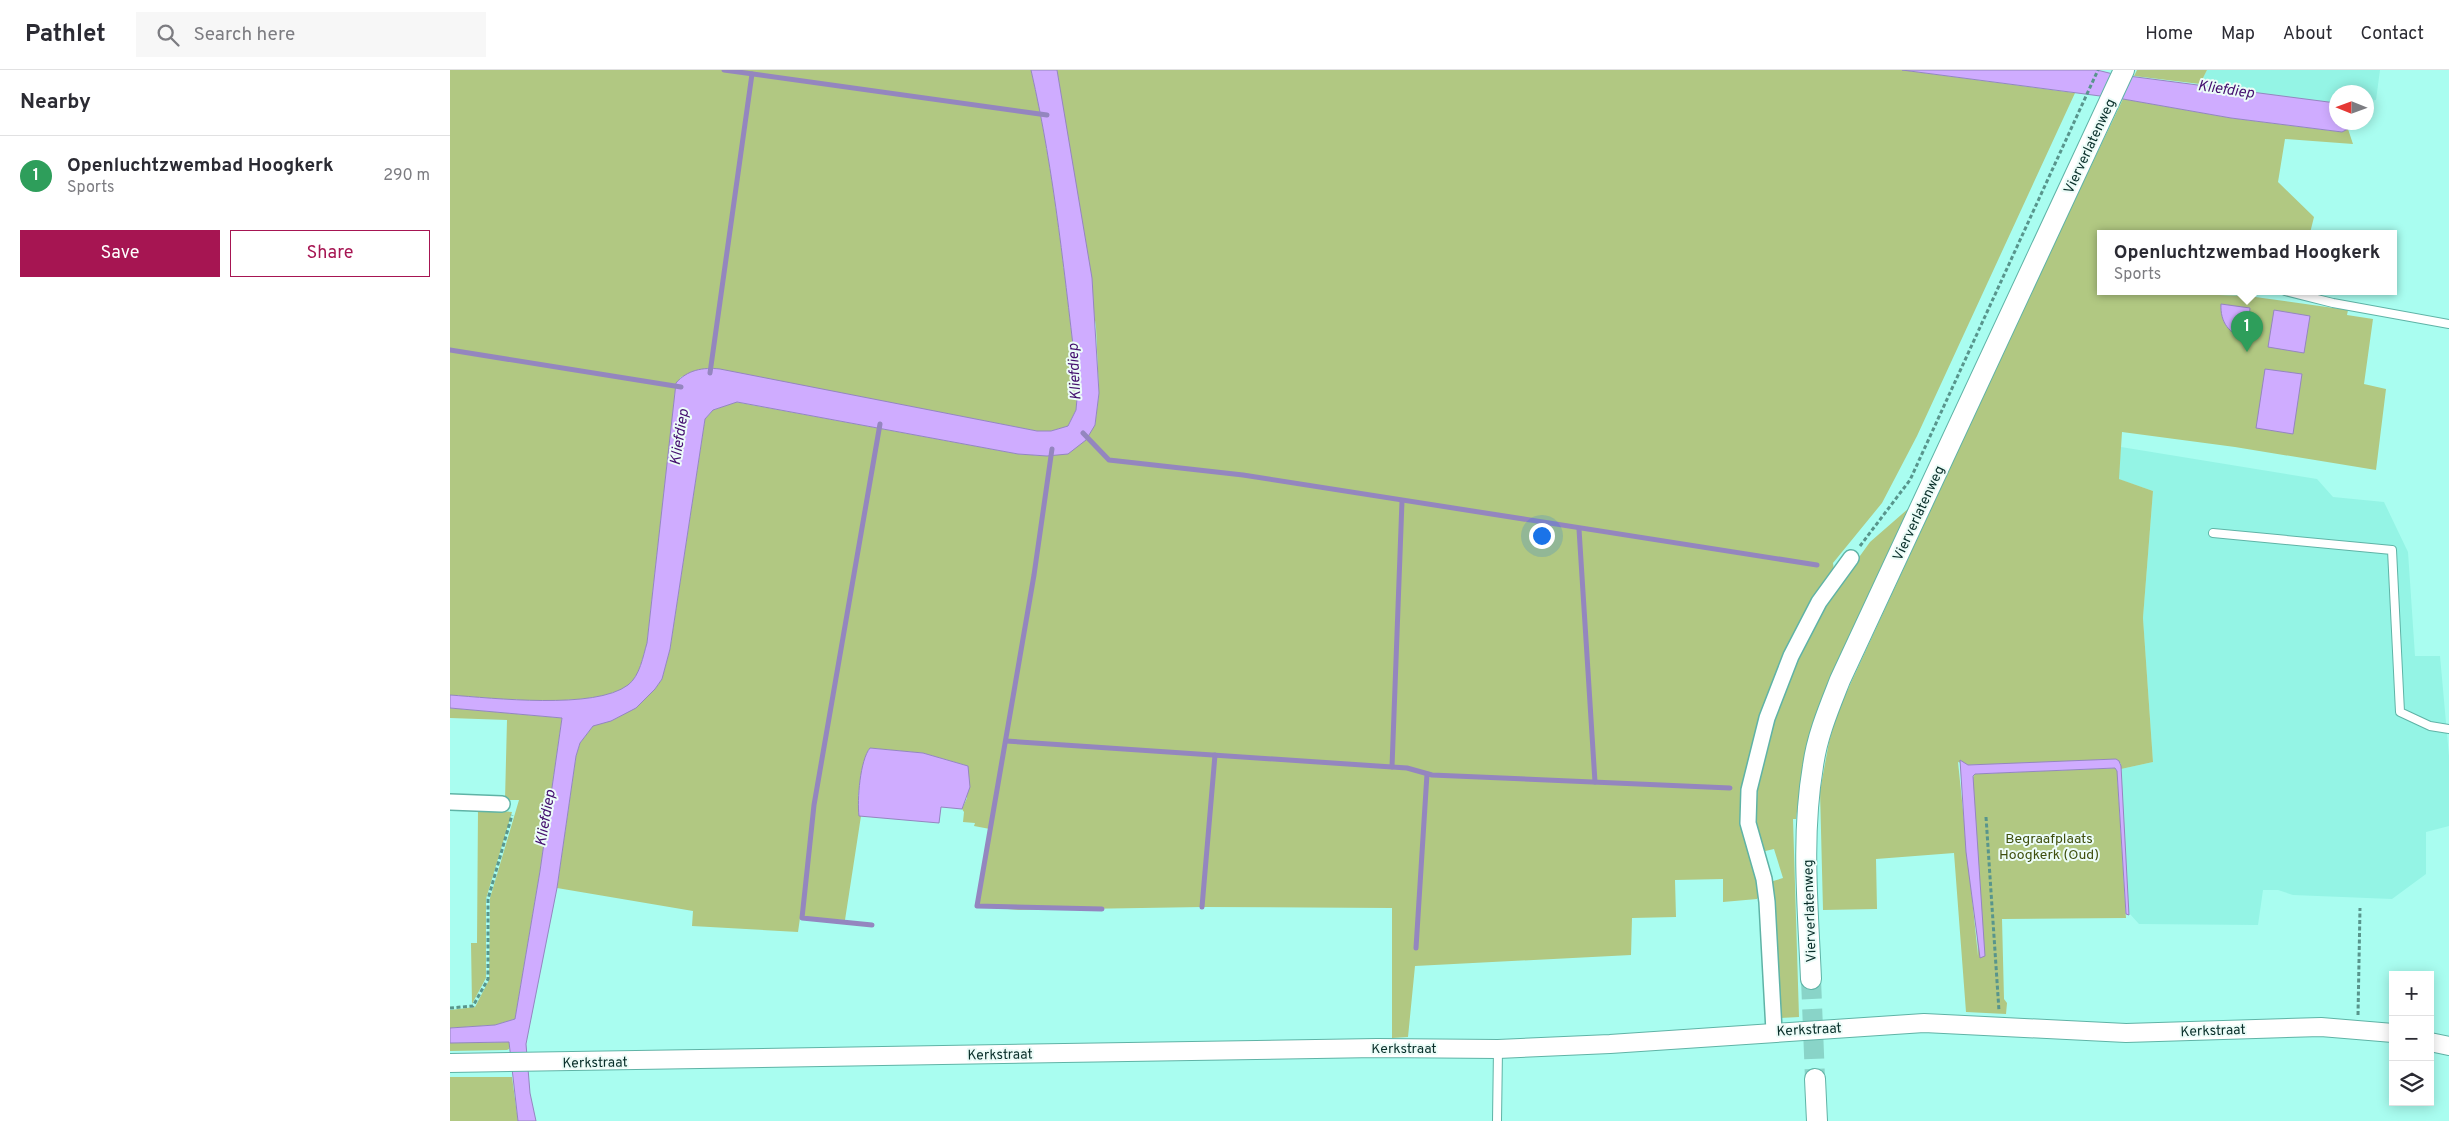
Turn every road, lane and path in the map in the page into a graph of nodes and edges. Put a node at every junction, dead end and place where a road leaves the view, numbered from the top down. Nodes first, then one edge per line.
1 (2098, 70) edge
2 (2124, 70) edge
3 (2301, 295) edge
4 (2449, 324) edge
5 (2213, 533) dead end
6 (1851, 558) joint
7 (2449, 729) edge
8 (450, 802) edge
9 (502, 804) joint
10 (1986, 817) dead end
11 (2360, 908) dead end
12 (1811, 979) tunnel mouth
13 (450, 1008) edge
14 (2000, 1027) junction
15 (2358, 1030) junction
16 (1774, 1032) junction
17 (2389, 1033) edge
18 (2434, 1043) edge
19 (2449, 1046) edge
20 (1498, 1048) junction
21 (450, 1064) edge
22 (1815, 1079) tunnel mouth
23 (1497, 1121) edge
24 (1817, 1121) edge

1 - 6 path
2 - 12 main road, Vierverlatenweg
3 - 4 lane
5 - 7 lane
6 - 16 street
8 - 9 street
9 - 13 path
10 - 14 path
11 - 15 path
14 - 15 street, Kerkstraat
14 - 16 street, Kerkstraat
15 - 17 street, Kerkstraat
16 - 20 street, Kerkstraat
18 - 19 street
20 - 21 street, Kerkstraat
20 - 23 lane
22 - 24 main road

